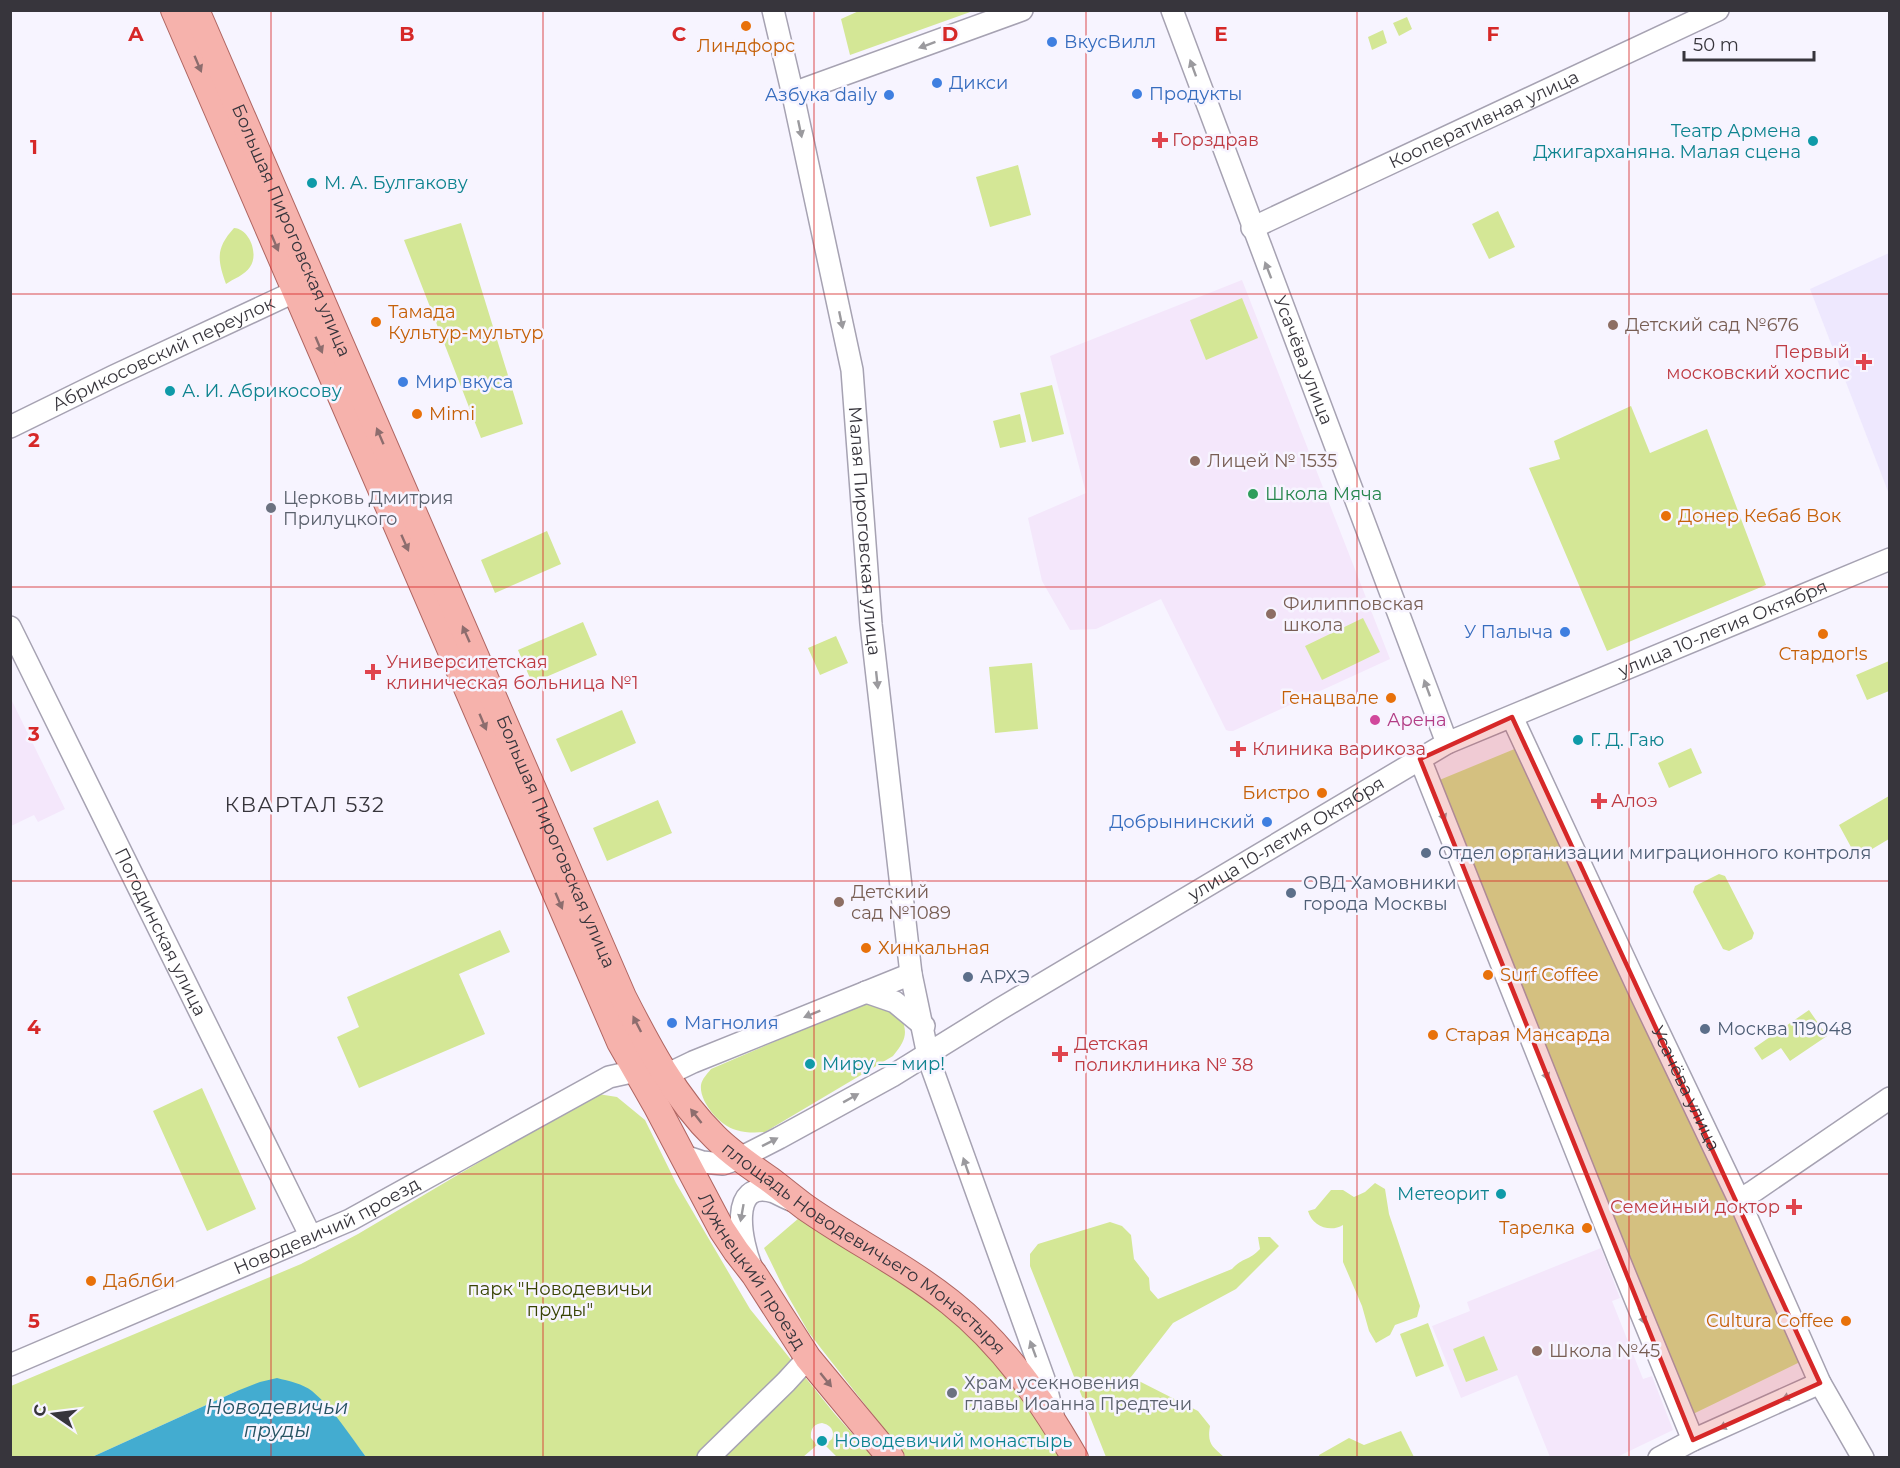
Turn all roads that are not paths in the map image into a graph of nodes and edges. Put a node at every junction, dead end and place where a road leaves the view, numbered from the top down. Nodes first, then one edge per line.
1 (174, 10) edge
2 (196, 10) edge
3 (773, 10) edge
4 (1022, 10) edge
5 (1172, 10) edge
6 (1718, 10) edge
7 (793, 93) junction
8 (1252, 228) junction
9 (305, 287) junction
10 (10, 427) edge
11 (1890, 559) edge
12 (10, 627) edge
13 (1512, 717) junction
14 (1447, 743) junction
15 (1420, 759) junction
16 (911, 974) junction
17 (867, 992) junction
18 (921, 1024) junction
19 (961, 1033) junction
20 (927, 1055) junction
21 (636, 1071) junction
22 (666, 1075) junction
23 (1890, 1098) edge
24 (656, 1105) junction
25 (681, 1155) junction
26 (740, 1158) junction
27 (1739, 1200) junction
28 (805, 1207) junction
29 (310, 1237) junction
30 (754, 1274) junction
31 (808, 1358) junction
32 (10, 1365) edge
33 (1820, 1383) junction
34 (1056, 1425) junction
35 (1693, 1440) junction
36 (708, 1458) edge
37 (891, 1458) edge
38 (1074, 1458) edge
39 (1659, 1458) edge
40 (1863, 1458) edge

1 -> 9 main road, Большая Пироговская улица
2 - 9 main road, Большая Пироговская улица
3 - 7 street, Малая Пироговская улица
4 -> 7 street
8 -> 5 street, Усачёва улица
6 - 8 street, Кооперативная улица
7 -> 16 street, Малая Пироговская улица
14 -> 8 street, Усачёва улица
9 - 10 street, Абрикосовский переулок
9 -> 21 main road, Большая Пироговская улица
22 -> 9 main road, Большая Пироговская улица
11 - 13 street, улица 10-летия Октября
12 - 29 street, Погодинская улица
13 - 14 street, улица 10-летия Октября
13 - 27 street, Усачёва улица
14 - 15 street, улица 10-летия Октября
15 - 19 street, улица 10-летия Октября
15 -> 35 street
16 - 17 street
16 - 18 street, Малая Пироговская улица
17 - 18 street
17 -> 22 street
18 - 19 street
18 - 20 street, Малая Пироговская улица
19 - 20 street, улица 10-летия Октября
26 -> 20 street, улица 10-летия Октября
34 -> 20 street
21 - 22 street
21 - 24 main road, Лужнецкий проезд
21 - 29 street, Новодевичий проезд
22 - 24 street
26 -> 22 main road, площадь Новодевичьего Монастыря
23 - 27 street
24 - 25 main road, Лужнецкий проезд
25 - 26 street, улица 10-летия Октября
25 - 30 main road, Лужнецкий проезд
26 - 28 main road, площадь Новодевичьего Монастыря
27 - 33 street, Усачёва улица
28 -> 30 street
28 - 34 main road, площадь Новодевичьего Монастыря
29 - 32 street, Новодевичий проезд
30 - 31 main road, Лужнецкий проезд
31 - 36 street
31 -> 37 main road, Лужнецкий проезд
33 -> 35 street
33 - 40 street, Усачёва улица
34 - 38 main road
35 - 39 street

